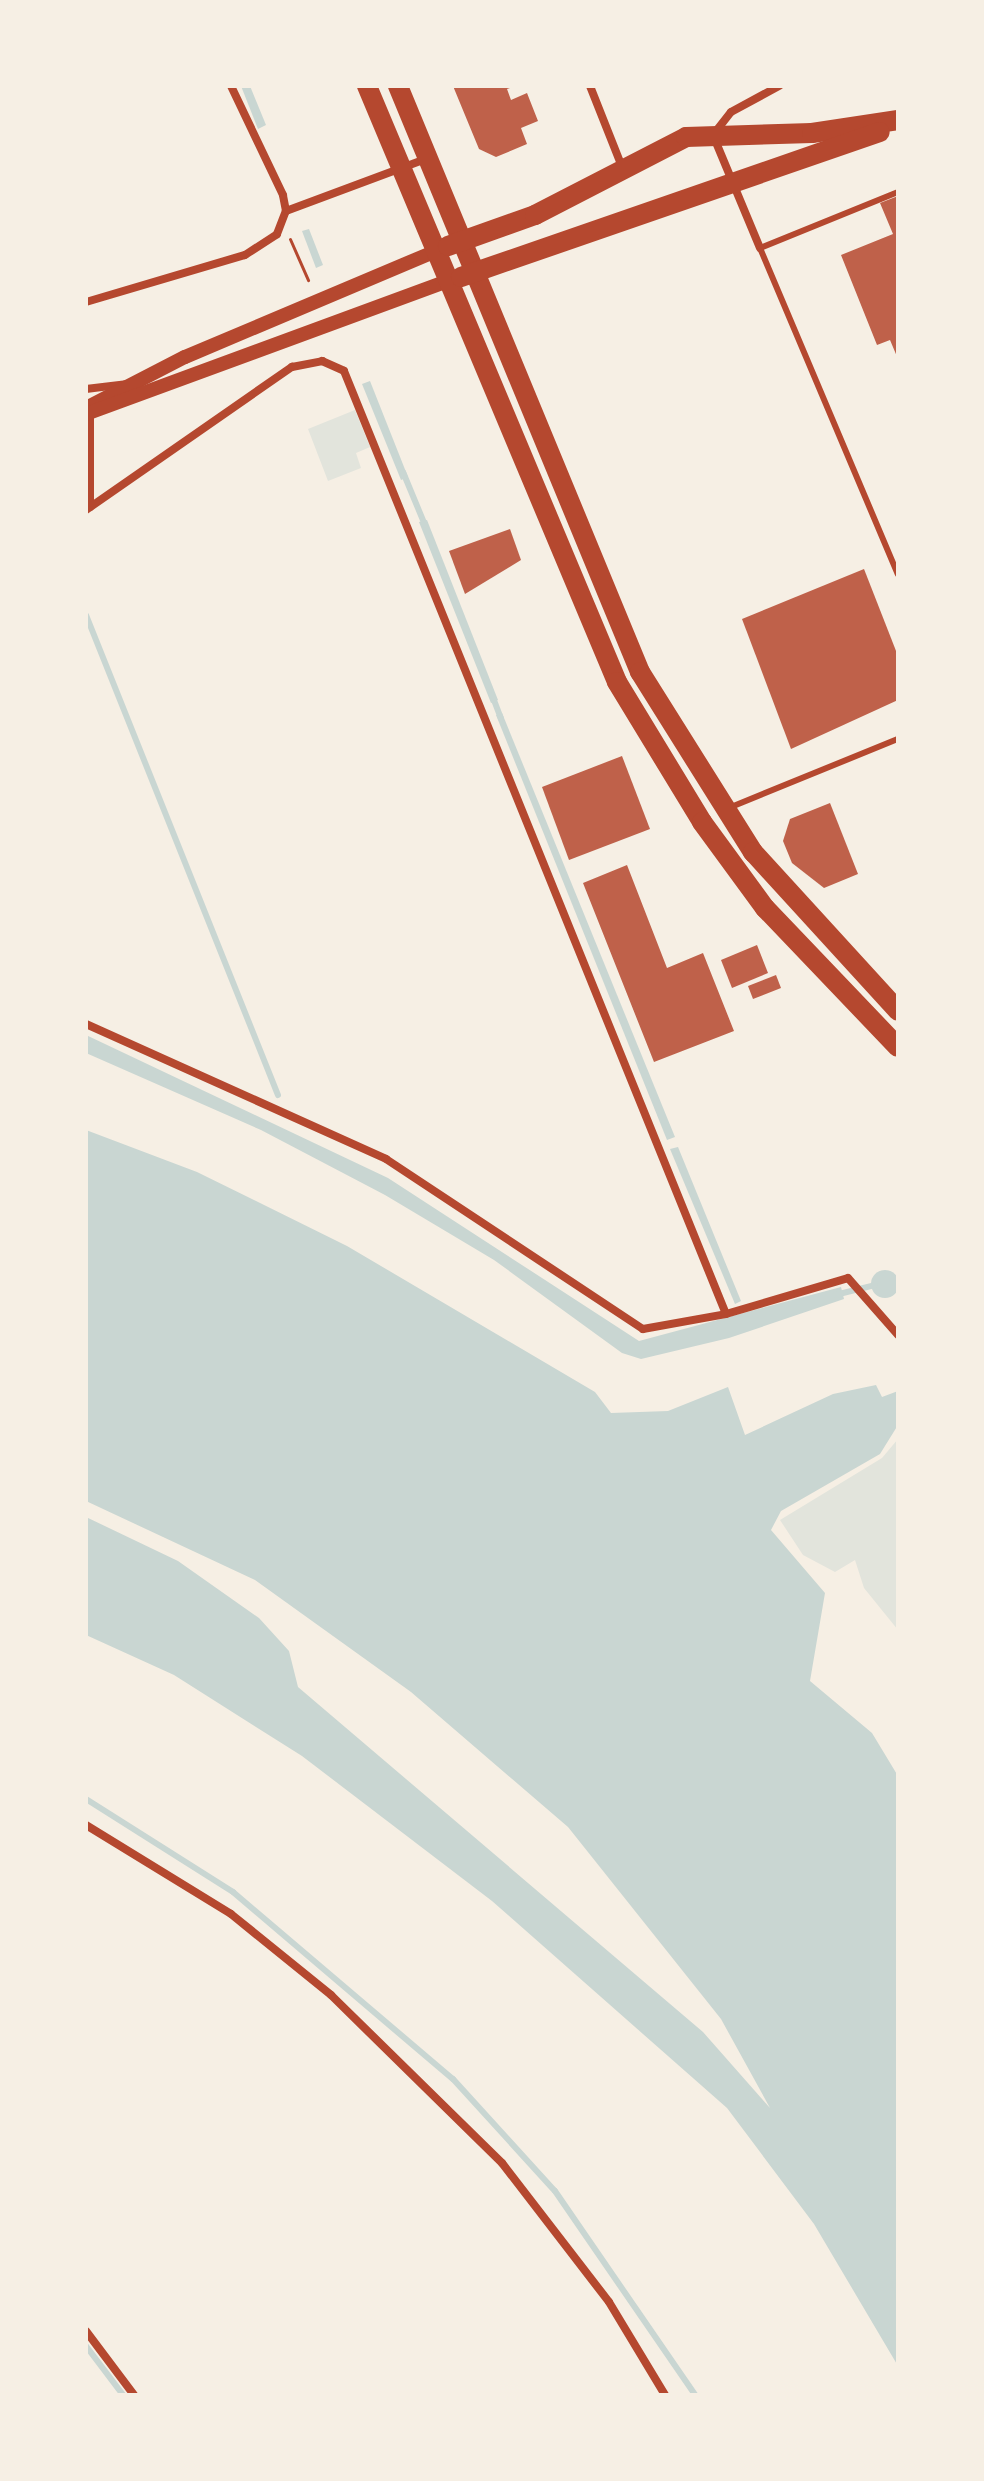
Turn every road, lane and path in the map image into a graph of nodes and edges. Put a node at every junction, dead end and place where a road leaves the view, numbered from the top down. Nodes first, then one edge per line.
1 (231, 86) edge
2 (367, 86) edge
3 (398, 86) edge
4 (590, 86) edge
5 (779, 86) edge
6 (898, 122) edge
7 (713, 135) junction
8 (427, 158) junction
9 (400, 169) junction
10 (623, 170) junction
11 (732, 181) junction
12 (898, 192) edge
13 (286, 211) junction
14 (283, 223) junction
15 (460, 240) junction
16 (760, 248) junction
17 (433, 252) junction
18 (473, 273) junction
19 (308, 280) dead end
20 (445, 282) junction
21 (86, 302) edge
22 (124, 384) junction
23 (86, 389) edge
24 (87, 412) edge
25 (88, 508) edge
26 (895, 560) edge
27 (898, 574) edge
28 (898, 739) edge
29 (725, 811) junction
30 (898, 1011) edge
31 (86, 1024) edge
32 (898, 1047) edge
33 (735, 1311) junction
34 (898, 1335) edge
35 (86, 1825) edge
36 (86, 2331) edge
37 (134, 2395) edge
38 (665, 2395) edge

1 - 13 street
2 - 9 highway
3 - 8 highway
4 - 10 street
5 - 7 street
6 - 7 highway
6 - 11 highway
7 - 10 highway
7 - 11 street
8 - 9 street
8 - 15 highway
9 - 13 street
9 - 17 highway
10 - 15 highway
11 - 16 street
11 - 18 highway
12 - 16 lane
13 - 14 street
14 - 19 path
14 - 21 street
15 - 17 highway
15 - 18 highway
16 - 26 lane
17 - 20 highway
17 - 22 street
18 - 20 highway
18 - 29 highway
20 - 24 street
20 - 32 highway
22 - 23 street
22 - 24 street
24 - 25 street
25 - 33 street
26 - 27 lane
28 - 29 lane
29 - 30 highway
31 - 33 street
33 - 34 street
35 - 38 street
36 - 37 street

